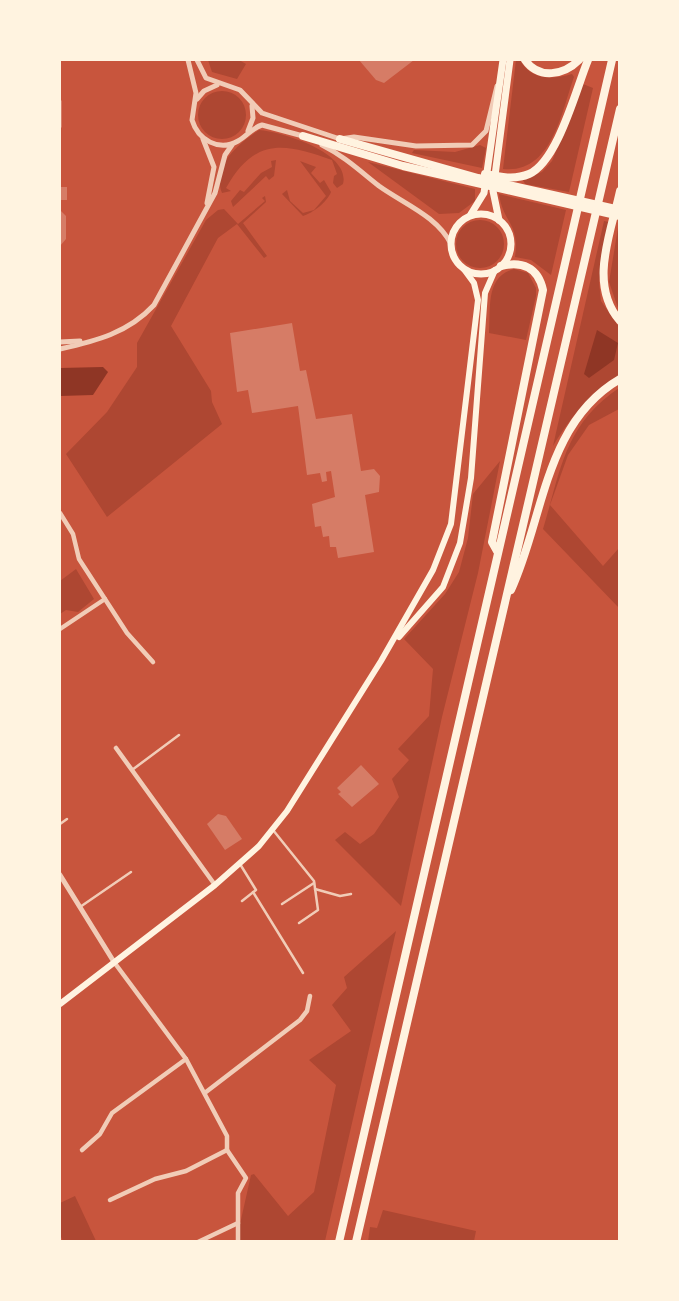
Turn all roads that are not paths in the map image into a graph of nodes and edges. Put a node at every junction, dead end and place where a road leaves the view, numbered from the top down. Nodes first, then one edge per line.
1 (188, 60) edge
2 (197, 60) edge
3 (525, 60) edge
4 (579, 60) edge
5 (588, 60) edge
6 (612, 60) edge
7 (506, 61) edge
8 (223, 84) junction
9 (194, 103) junction
10 (251, 103) junction
11 (620, 109) edge
12 (246, 134) junction
13 (201, 136) junction
14 (303, 136) junction
15 (340, 139) junction
16 (234, 143) junction
17 (478, 178) junction
18 (507, 184) junction
19 (620, 191) edge
20 (547, 197) junction
21 (206, 207) junction
22 (620, 210) edge
23 (620, 216) edge
24 (466, 218) junction
25 (499, 220) junction
26 (451, 244) junction
27 (463, 268) junction
28 (498, 268) junction
29 (620, 321) edge
30 (94, 341) junction
31 (60, 342) edge
32 (60, 349) edge
33 (620, 380) edge
34 (60, 513) edge
35 (497, 551) junction
36 (105, 599) junction
37 (503, 606) junction
38 (60, 629) edge
39 (381, 660) junction
40 (153, 662) dead end
41 (179, 735) dead end
42 (116, 748) dead end
43 (132, 770) junction
44 (67, 819) dead end
45 (60, 824) edge
46 (273, 830) junction
47 (240, 864) junction
48 (131, 872) dead end
49 (60, 875) edge
50 (314, 883) junction
51 (215, 885) junction
52 (315, 889) junction
53 (253, 892) junction
54 (351, 894) dead end
55 (242, 901) dead end
56 (282, 904) dead end
57 (80, 907) junction
58 (299, 923) dead end
59 (114, 962) junction
60 (303, 973) dead end
61 (310, 996) dead end
62 (60, 1004) edge
63 (186, 1059) junction
64 (206, 1092) junction
65 (82, 1150) dead end
66 (227, 1150) junction
67 (110, 1200) dead end
68 (238, 1223) junction
69 (198, 1241) edge
70 (238, 1241) edge
71 (340, 1241) edge
72 (356, 1241) edge

1 - 9 street
2 - 8 street
3 - 4 highway
5 - 18 highway
6 - 35 highway
7 - 15 street
7 - 24 main road
7 - 25 main road
8 - 9 street
8 - 10 street
9 - 13 street
10 - 12 street
10 - 15 street
11 - 37 highway
12 - 14 street
12 - 16 street
13 - 16 street
13 - 21 street
14 - 17 highway
14 - 26 street
15 - 17 highway
16 - 21 street
17 - 18 highway
17 - 18 highway
18 - 20 highway
19 - 29 highway
20 - 22 highway
20 - 23 highway
21 - 30 street
24 - 25 main road
24 - 26 main road
25 - 28 main road
26 - 27 main road
27 - 28 main road
27 - 39 main road
28 - 35 highway
28 - 39 main road
30 - 31 street
30 - 32 street
33 - 37 highway
34 - 36 street
35 - 71 highway
36 - 38 street
36 - 40 street
37 - 72 highway
39 - 46 main road
41 - 43 lane
42 - 43 street
43 - 51 street
44 - 45 lane
46 - 47 main road
46 - 50 lane
47 - 51 main road
47 - 53 lane
48 - 57 lane
49 - 57 street
50 - 52 lane
50 - 56 lane
51 - 59 main road
52 - 54 lane
52 - 58 lane
53 - 55 lane
53 - 60 lane
57 - 59 street
59 - 62 main road
59 - 63 street
61 - 64 street
63 - 64 street
63 - 65 street
64 - 66 street
66 - 67 street
66 - 68 street
68 - 69 street
68 - 70 street

